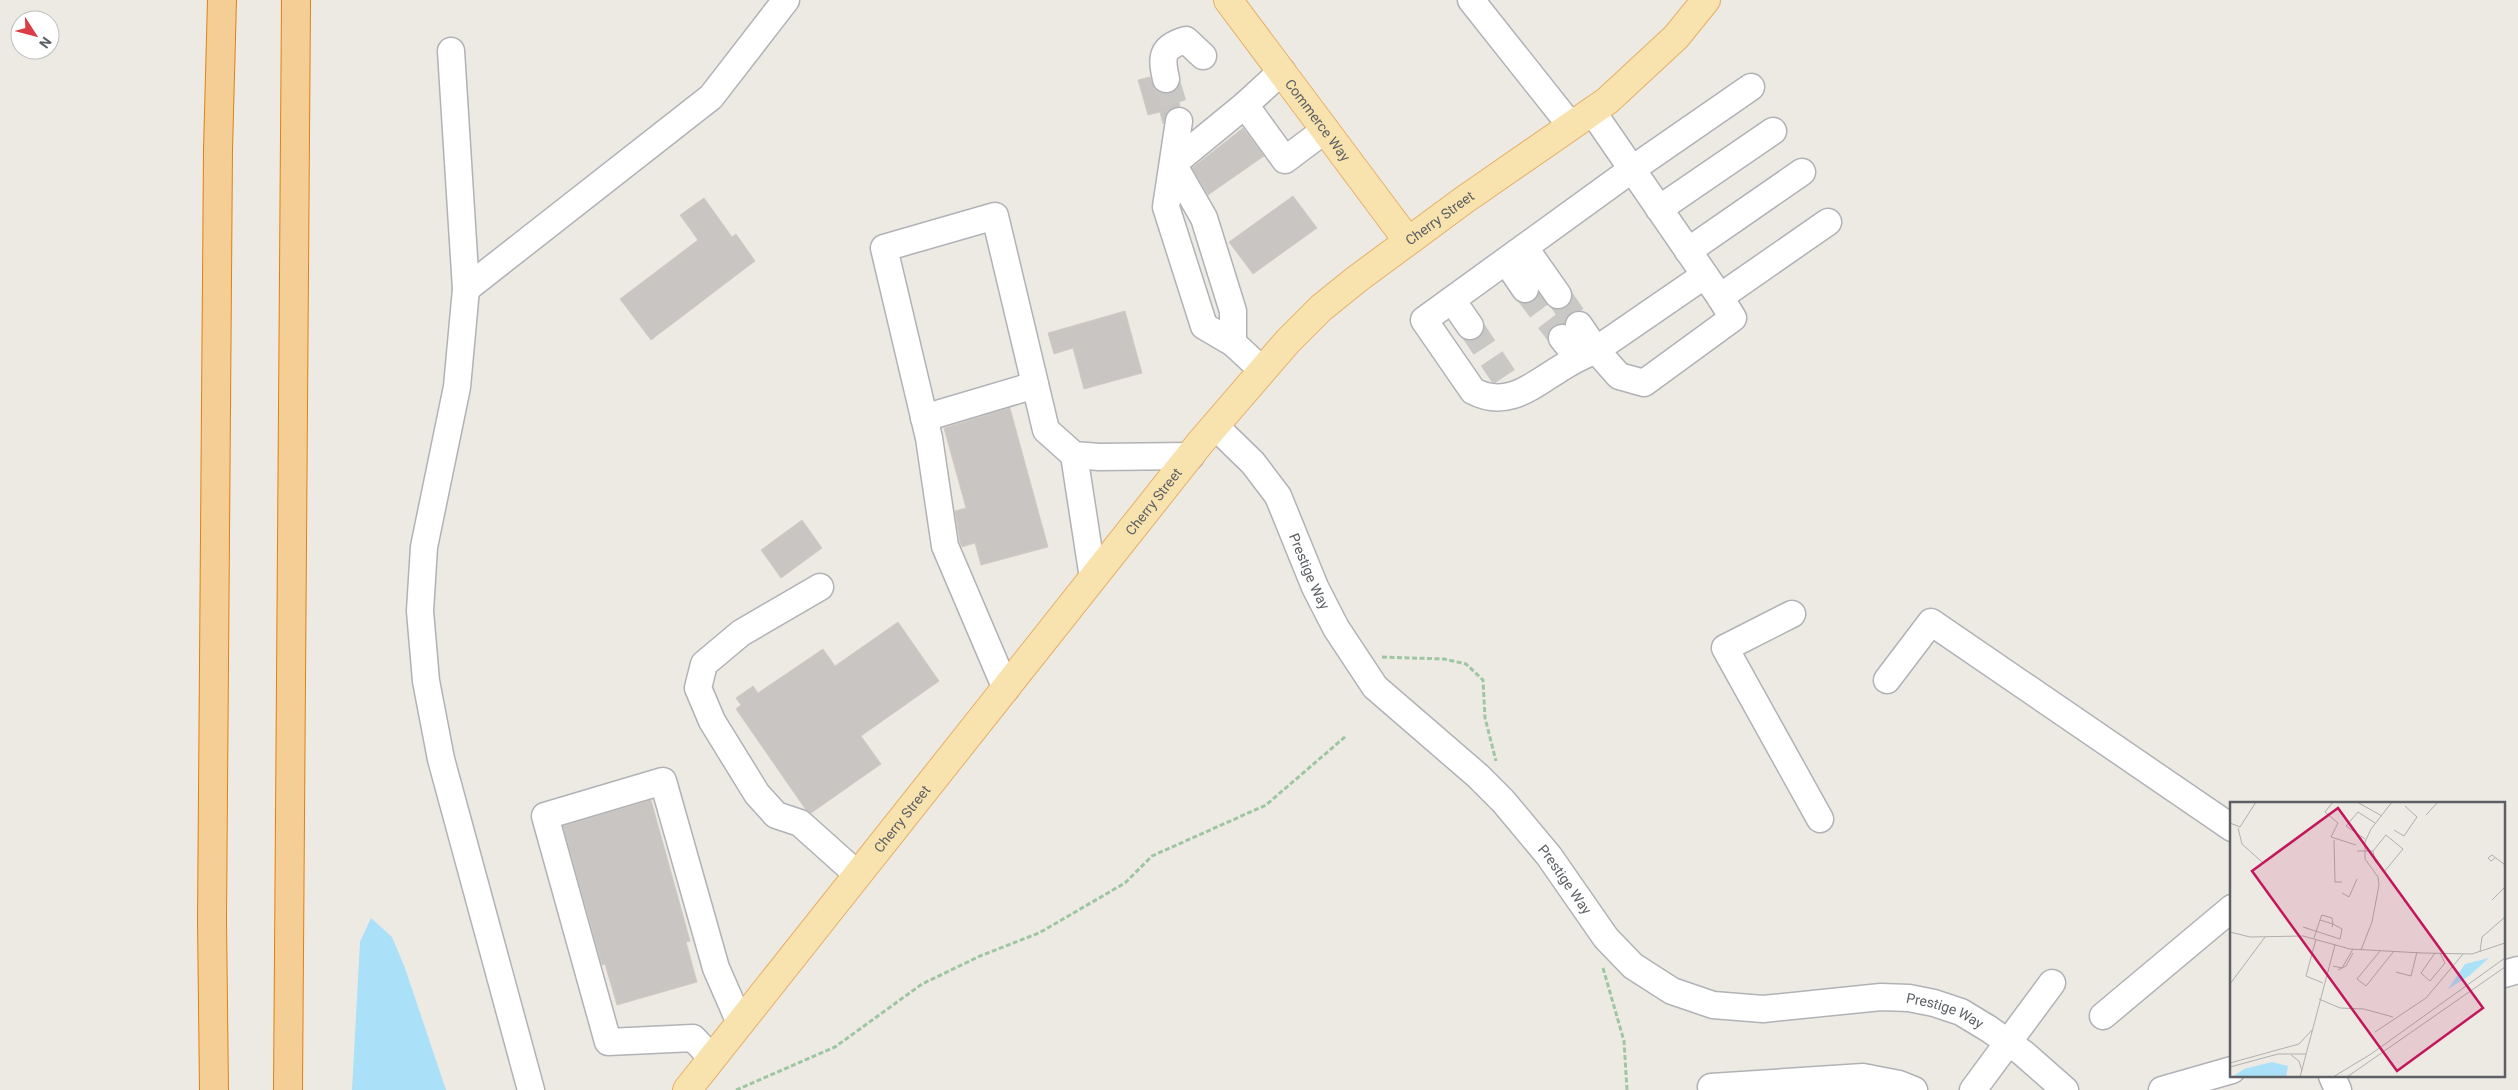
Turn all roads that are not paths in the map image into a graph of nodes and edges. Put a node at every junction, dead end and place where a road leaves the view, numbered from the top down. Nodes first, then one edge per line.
1 (222, 0) edge
2 (296, 0) edge
3 (786, 0) edge
4 (1228, 0) edge
5 (1471, 0) edge
6 (1706, 0) edge
7 (451, 51) dead end
8 (1203, 56) dead end
9 (1282, 71) junction
10 (1166, 79) tunnel mouth
11 (1751, 87) dead end
12 (1245, 105) junction
13 (1582, 119) junction
14 (1179, 120) tunnel mouth
15 (1325, 130) junction
16 (1773, 131) dead end
17 (1172, 164) junction
18 (1632, 170) junction
19 (1802, 172) dead end
20 (1660, 209) junction
21 (1828, 222) dead end
22 (1408, 241) junction
23 (1688, 251) junction
24 (1516, 255) junction
25 (1705, 275) junction
26 (466, 288) junction
27 (1525, 289) tunnel mouth
28 (1558, 295) tunnel mouth
29 (1720, 297) junction
30 (1452, 300) junction
31 (1470, 326) tunnel mouth
32 (1570, 331) tunnel mouth
33 (1233, 343) junction
34 (1587, 354) junction
35 (1262, 370) junction
36 (1035, 385) junction
37 (924, 418) junction
38 (1215, 426) junction
39 (1074, 455) junction
40 (1191, 456) junction
41 (1093, 578) junction
42 (820, 587) dead end
43 (1792, 614) dead end
44 (1887, 680) dead end
45 (1006, 689) junction
46 (1820, 819) dead end
47 (2230, 827) edge
48 (857, 874) junction
49 (2230, 910) edge
50 (2052, 983) dead end
51 (2102, 1016) dead end
52 (740, 1022) junction
53 (2007, 1042) junction
54 (712, 1058) junction
55 (2230, 1071) edge
56 (2333, 1078) edge
57 (214, 1090) edge
58 (288, 1090) edge
59 (531, 1090) edge
60 (686, 1090) edge
61 (1712, 1090) edge
62 (1914, 1090) edge
63 (1973, 1090) edge
64 (2065, 1090) edge
65 (2162, 1090) edge
66 (2338, 1090) edge

1 - 57 highway
2 - 58 highway
3 - 26 street
4 - 9 main road, Commerce Way
5 - 13 street
6 - 13 main road, Cherry Street
7 - 26 street
8 - 10 street
9 - 12 street
9 - 15 main road, Commerce Way
11 - 18 street
12 - 15 street
12 - 17 street
13 - 18 street
13 - 22 main road, Cherry Street
14 - 17 street
15 - 22 main road, Commerce Way
16 - 20 street
17 - 33 street
17 - 33 street
18 - 20 street
18 - 24 street
19 - 23 street
20 - 23 street
21 - 29 street
22 - 35 main road, Cherry Street
23 - 25 street
24 - 27 street
24 - 28 street
24 - 30 street
25 - 29 street
25 - 34 street
26 - 59 street
29 - 34 street
30 - 31 street
30 - 34 street
32 - 34 street
33 - 35 street
35 - 38 main road, Cherry Street
36 - 37 street
36 - 37 street
36 - 39 street
37 - 45 street
38 - 40 main road, Cherry Street
38 - 53 street, Prestige Way
39 - 40 street
39 - 41 street
40 - 41 main road, Cherry Street
41 - 45 main road, Cherry Street
42 - 48 street
43 - 46 street
44 - 47 street
45 - 48 main road, Cherry Street
48 - 52 main road, Cherry Street
49 - 51 street
50 - 53 street
52 - 54 main road, Cherry Street
52 - 54 street
53 - 63 street
53 - 64 street, Prestige Way
54 - 60 main road, Cherry Street
55 - 65 street
56 - 66 street
61 - 62 street

